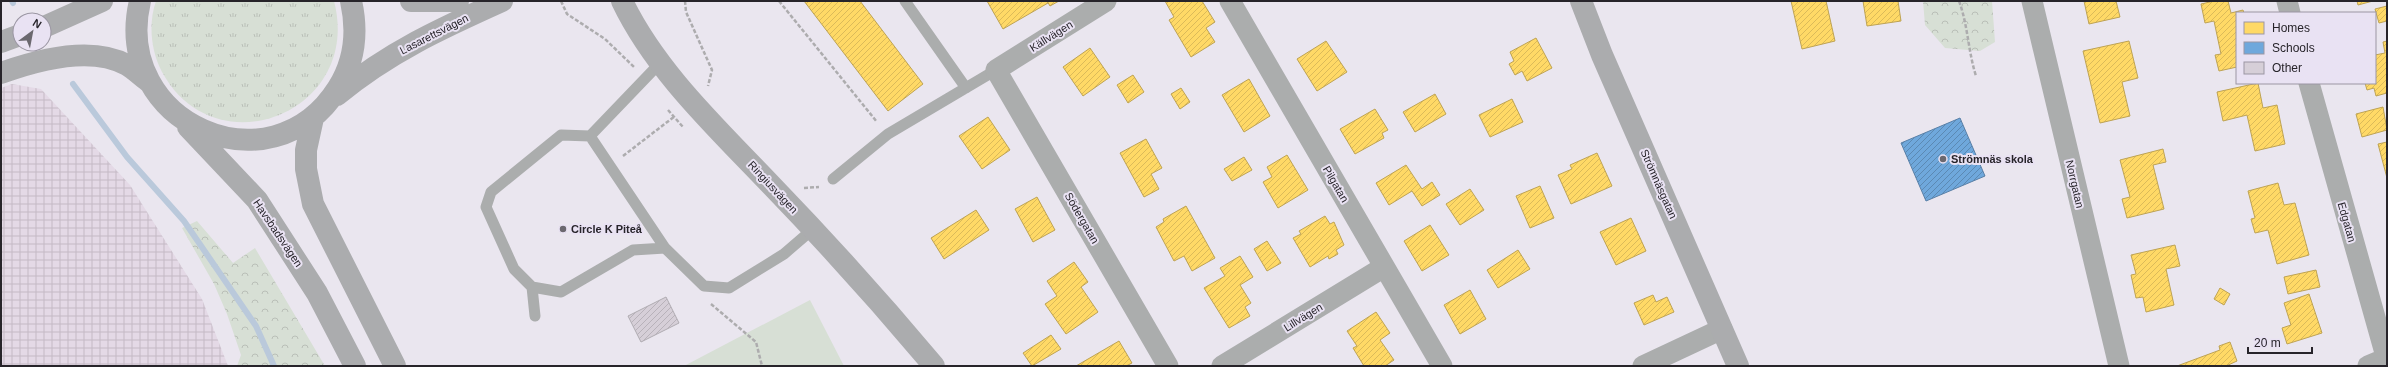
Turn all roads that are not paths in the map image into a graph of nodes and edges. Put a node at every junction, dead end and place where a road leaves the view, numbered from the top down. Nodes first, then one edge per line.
1 (102, 1) edge
2 (140, 1) edge
3 (351, 1) edge
4 (411, 1) edge
5 (458, 1) edge
6 (502, 1) edge
7 (622, 1) edge
8 (905, 1) edge
9 (1106, 1) edge
10 (1230, 1) edge
11 (1582, 1) edge
12 (2032, 1) edge
13 (2287, 1) edge
14 (2290, 12) edge
15 (52, 23) edge
16 (12, 38) edge
17 (1, 42) edge
18 (661, 62) junction
19 (996, 70) junction
20 (1, 73) edge
21 (148, 82) junction
22 (2309, 84) edge
23 (966, 88) junction
24 (330, 101) junction
25 (177, 116) junction
26 (313, 118) junction
27 (590, 136) junction
28 (833, 179) dead end
29 (813, 228) junction
30 (665, 248) junction
31 (1384, 267) junction
32 (532, 287) junction
33 (535, 316) dead end
34 (1722, 329) junction
35 (2387, 359) edge
36 (355, 366) edge
37 (395, 366) edge
38 (934, 366) edge
39 (1168, 366) edge
40 (1222, 366) edge
41 (1442, 366) edge
42 (1643, 366) edge
43 (1738, 366) edge
44 (2119, 366) edge
45 (2368, 366) edge

1 - 15 street
2 - 21 street
3 - 24 street
4 - 5 street, Lasarettsvägen
6 - 24 street, Lasarettsvägen
7 - 18 street, Ringiusvägen
8 - 23 lane
9 - 19 street, Källvägen
10 - 31 street, Pilgatan
11 - 34 street, Strömnäsgatan
12 - 44 street, Norrgatan
13 - 14 street
16 - 17 street
18 - 27 lane
18 - 29 street, Ringiusvägen
19 - 23 lane
19 - 39 street, Södergatan
20 - 21 street
21 - 25 street
22 - 35 street, Edgatan
23 - 28 lane
24 - 26 street
25 - 26 street
25 - 36 street, Havsbadsvägen
26 - 37 street
27 - 30 lane
27 - 32 lane
29 - 30 lane
29 - 38 street, Ringiusvägen
30 - 32 lane
31 - 40 street, Lillvägen
31 - 41 street, Pilgatan
32 - 33 lane
34 - 42 street
34 - 43 street, Strömnäsgatan
35 - 45 street

